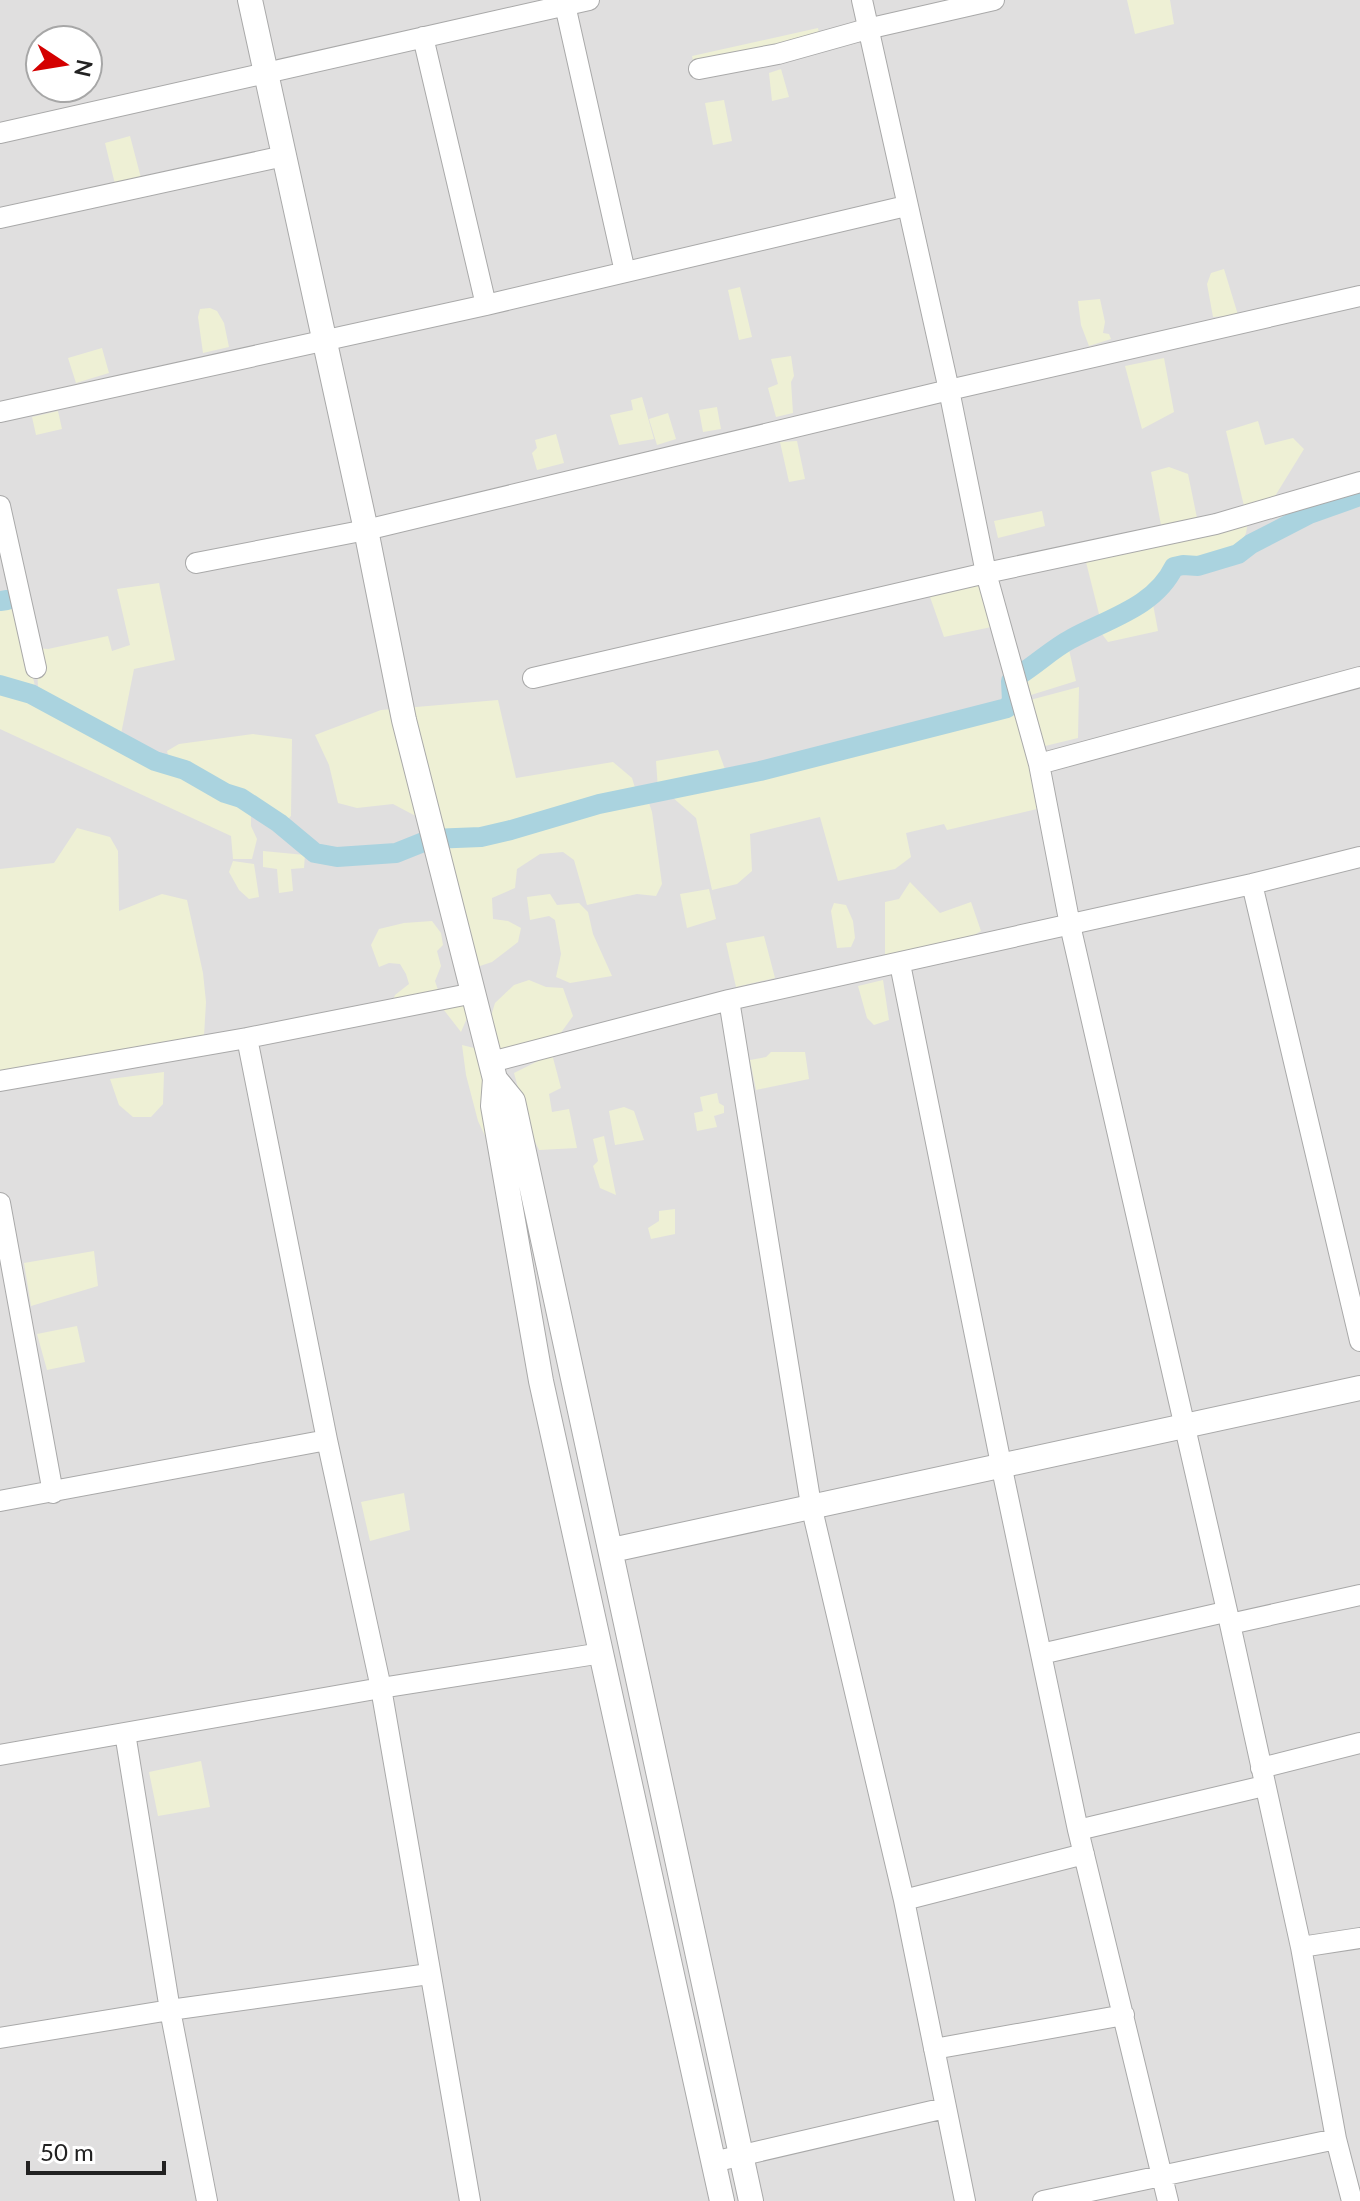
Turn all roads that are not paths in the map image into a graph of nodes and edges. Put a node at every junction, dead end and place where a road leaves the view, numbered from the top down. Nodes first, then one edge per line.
1 (250, 0) edge
2 (589, 0) edge
3 (862, 0) edge
4 (994, 0) edge
5 (565, 5) junction
6 (867, 29) junction
7 (423, 37) junction
8 (699, 69) dead end
9 (266, 73) junction
10 (0, 133) edge
11 (284, 156) junction
12 (906, 206) junction
13 (0, 218) edge
14 (625, 272) junction
15 (1360, 296) edge
16 (486, 305) junction
17 (324, 340) junction
18 (949, 390) junction
19 (0, 412) edge
20 (1360, 482) edge
21 (0, 506) edge
22 (366, 530) junction
23 (196, 563) dead end
24 (986, 573) junction
25 (36, 668) dead end
26 (1360, 677) edge
27 (533, 678) dead end
28 (1039, 764) junction
29 (1360, 857) edge
30 (1252, 884) junction
31 (1070, 925) junction
32 (900, 964) junction
33 (474, 993) junction
34 (729, 1000) junction
35 (247, 1038) junction
36 (493, 1070) junction
37 (0, 1081) edge
38 (0, 1203) edge
39 (1360, 1341) edge
40 (573, 1374) junction
41 (541, 1381) junction
42 (1360, 1388) edge
43 (1184, 1426) junction
44 (327, 1440) junction
45 (1001, 1464) junction
46 (53, 1493) junction
47 (0, 1501) edge
48 (811, 1505) junction
49 (612, 1550) junction
50 (620, 1587) junction
51 (1360, 1595) edge
52 (590, 1596) junction
53 (1228, 1618) junction
54 (602, 1653) junction
55 (1041, 1654) junction
56 (381, 1688) junction
57 (125, 1733) junction
58 (1360, 1743) edge
59 (0, 1755) edge
60 (1262, 1777) junction
61 (1078, 1830) junction
62 (1084, 1854) junction
63 (904, 1900) junction
64 (1360, 1938) edge
65 (1301, 1947) junction
66 (429, 1974) junction
67 (170, 2010) junction
68 (1124, 2015) junction
69 (0, 2038) edge
70 (934, 2049) junction
71 (945, 2108) junction
72 (1346, 2148) edge
73 (741, 2156) junction
74 (713, 2162) junction
75 (1163, 2174) junction
76 (207, 2201) edge
77 (470, 2201) edge
78 (722, 2201) edge
79 (751, 2201) edge
80 (965, 2201) edge
81 (1043, 2201) edge
82 (1168, 2201) edge
83 (1352, 2201) edge

1 - 9 street
2 - 5 street
3 - 6 street
4 - 6 street
5 - 7 street
5 - 14 street
6 - 8 street
6 - 12 street
7 - 9 street
7 - 16 street
9 - 10 street
9 - 11 street
11 - 13 street
11 - 17 street
12 - 14 street
12 - 18 street
14 - 16 street
15 - 18 street
16 - 17 street
17 - 19 street
17 - 22 street
18 - 22 street
18 - 24 street
20 - 24 street
21 - 25 street
22 - 23 street
22 - 33 street
24 - 27 street
24 - 28 street
26 - 28 street
28 - 31 street
29 - 30 street
30 - 31 street
30 - 39 street
31 - 32 street
31 - 43 street
32 - 34 street
32 - 45 street
33 - 35 street
33 - 36 street
34 - 36 street
34 - 48 street
35 - 37 street
35 - 44 street
36 - 40 street
36 - 41 street
38 - 46 street
40 - 41 street
40 - 49 street
41 - 52 street
42 - 43 street
43 - 45 street
43 - 53 street
44 - 46 street
44 - 56 street
45 - 48 street
45 - 55 street
46 - 47 street
48 - 49 street
48 - 63 street
49 - 50 street
50 - 52 street
50 - 73 street
51 - 53 street
52 - 54 street
53 - 55 street
53 - 60 street
54 - 56 street
54 - 74 street
55 - 61 street
56 - 57 street
56 - 66 street
57 - 59 street
57 - 67 street
58 - 60 street
60 - 61 street
60 - 65 street
61 - 62 street
62 - 63 street
62 - 68 street
63 - 70 street
64 - 65 street
65 - 72 street
66 - 67 street
66 - 77 street
67 - 69 street
67 - 76 street
68 - 70 street
68 - 75 street
70 - 71 street
71 - 73 street
71 - 80 street
72 - 75 street
72 - 83 street
73 - 74 street
73 - 79 street
74 - 78 street
75 - 81 street
75 - 82 street

